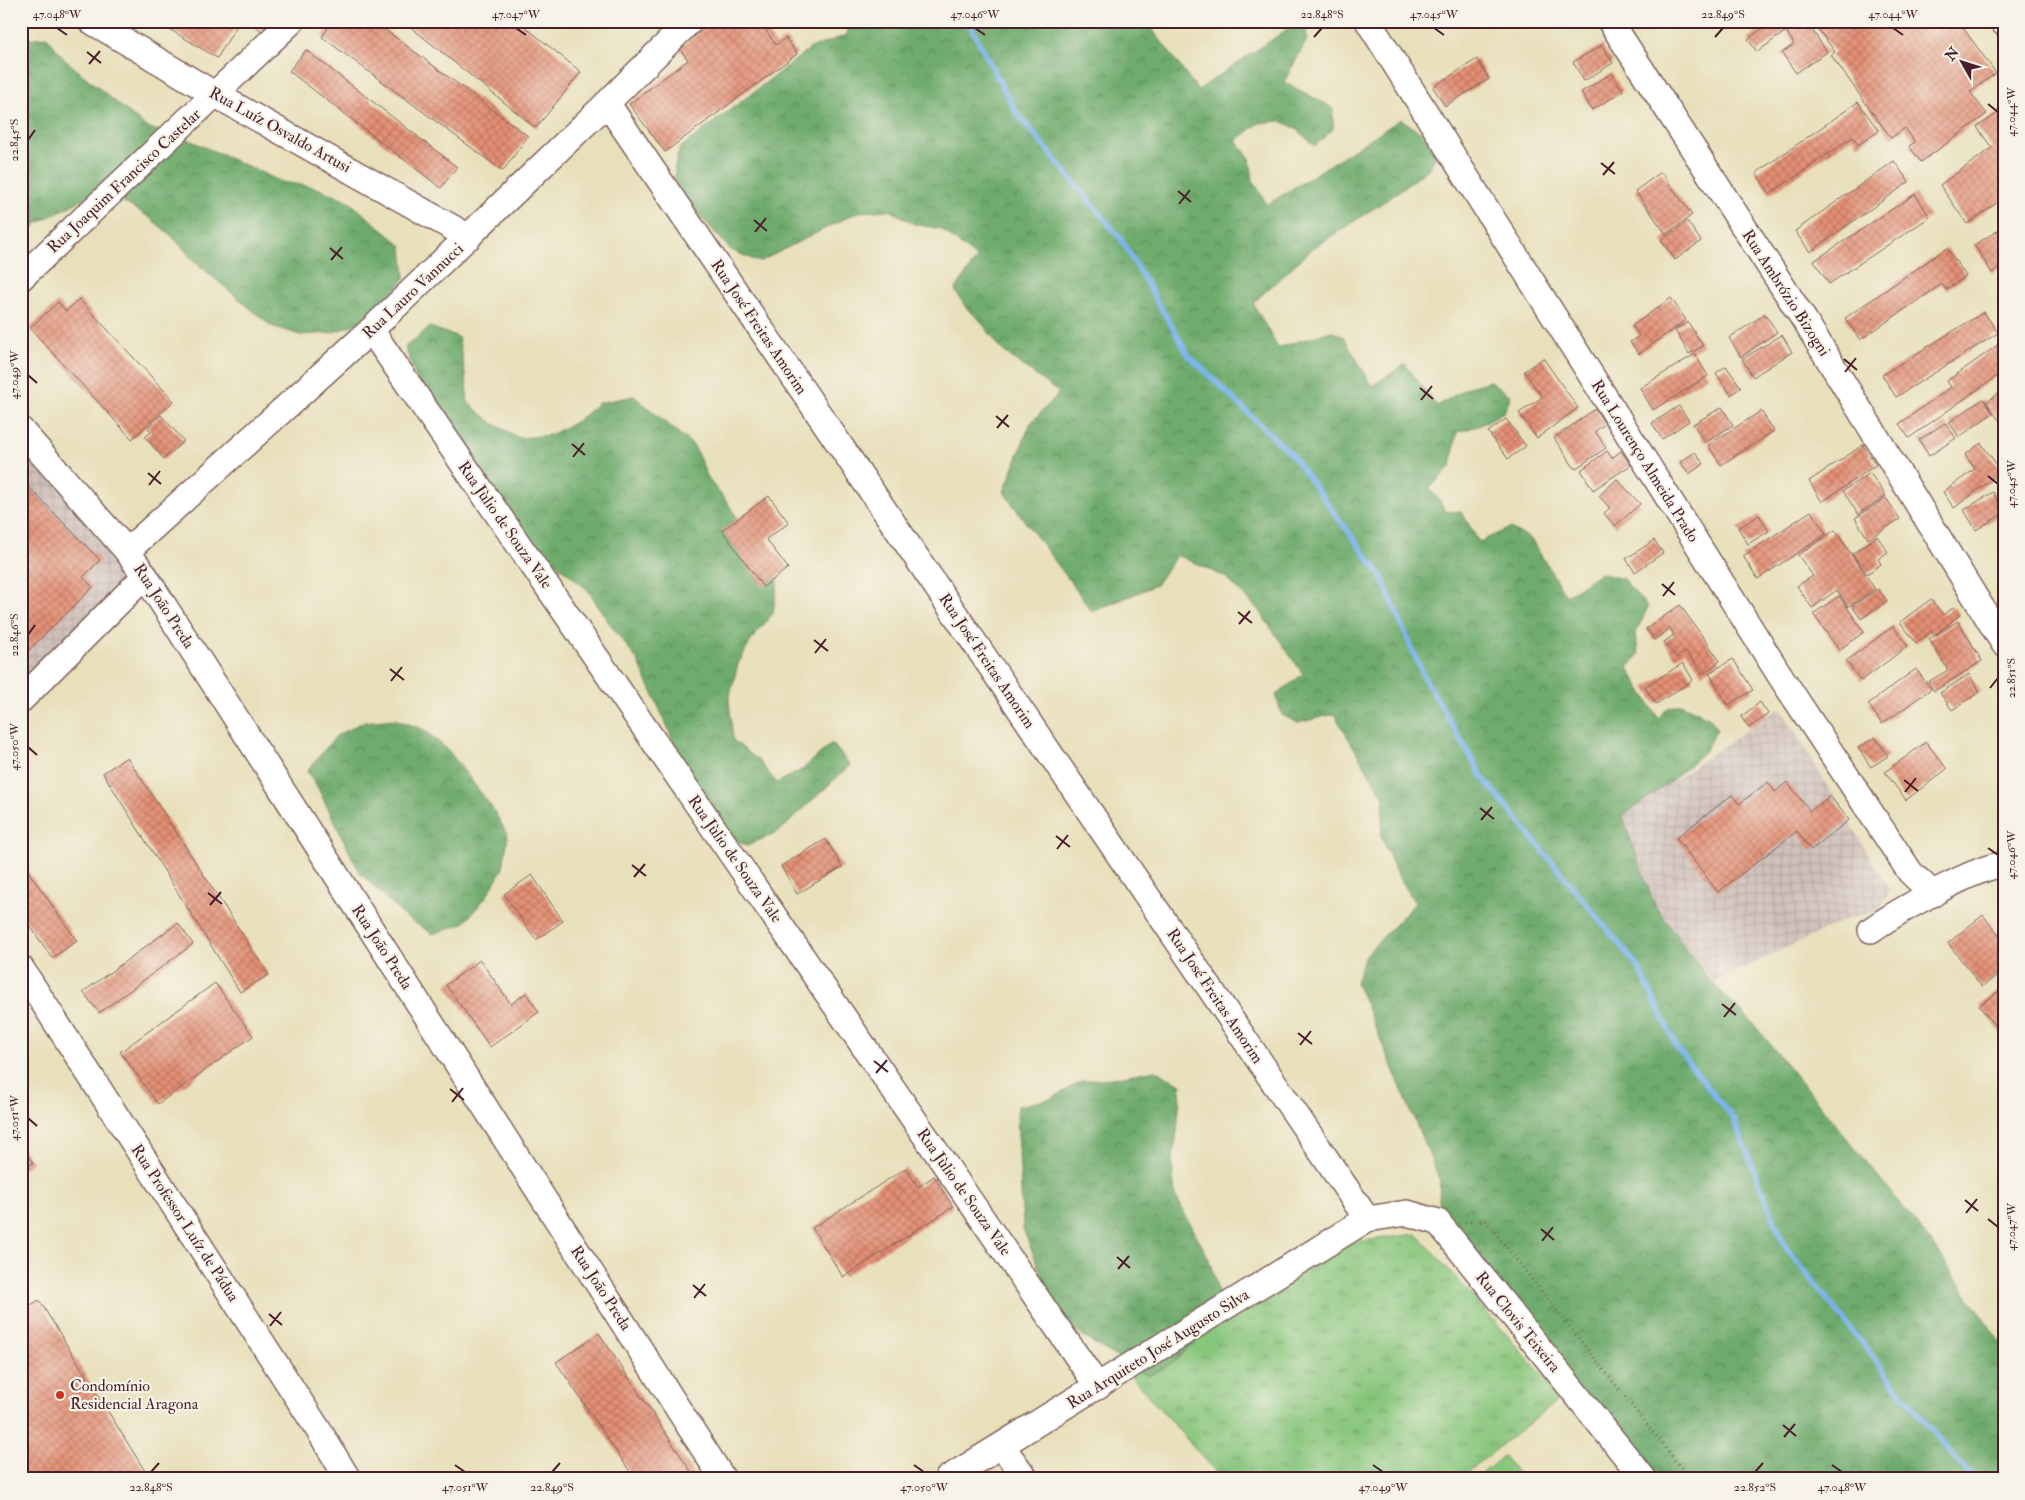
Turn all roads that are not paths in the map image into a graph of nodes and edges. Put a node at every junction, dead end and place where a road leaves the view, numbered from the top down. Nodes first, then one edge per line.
1 (91, 21) edge
2 (292, 21) edge
3 (690, 21) edge
4 (1368, 21) edge
5 (1610, 21) edge
6 (216, 95) junction
7 (607, 104) junction
8 (469, 237) junction
9 (21, 278) edge
10 (371, 330) junction
11 (21, 430) edge
12 (127, 552) junction
13 (145, 576) junction
14 (2004, 644) edge
15 (21, 700) edge
16 (2004, 865) edge
17 (1933, 894) junction
18 (1871, 930) dead end
19 (21, 968) edge
20 (1367, 1219) junction
21 (1098, 1387) junction
22 (1002, 1446) junction
23 (1639, 1477) edge
24 (348, 1479) edge
25 (723, 1479) edge
26 (947, 1479) edge
27 (1026, 1479) edge

1 - 6 street, Rua Luíz Osvaldo Artusi
2 - 6 street, Rua Joaquim Francisco Castelar
3 - 7 street, Rua Lauro Vannucci
4 - 17 street, Rua Lourenço Almeida Prado
5 - 14 street, Rua Ambrózio Bizogni
6 - 8 street, Rua Luíz Osvaldo Artusi
6 - 9 street, Rua Joaquim Francisco Castelar
7 - 8 street, Rua Lauro Vannucci
7 - 20 street, Rua José Freitas Amorim
8 - 10 street, Rua Lauro Vannucci
10 - 12 street, Rua Lauro Vannucci
10 - 21 street, Rua Jùlio de Souza Vale
11 - 12 street, Rua João Preda
12 - 13 street, Rua João Preda
13 - 15 street
13 - 25 street, Rua João Preda
16 - 17 street
17 - 18 street
19 - 24 street, Rua Professor Luíz de Pádua
20 - 21 street, Rua Arquiteto José Augusto Silva
20 - 23 street, Rua Clovis Teixeira
21 - 22 street, Rua Arquiteto José Augusto Silva
22 - 26 street, Rua Arquiteto José Augusto Silva
22 - 27 street

